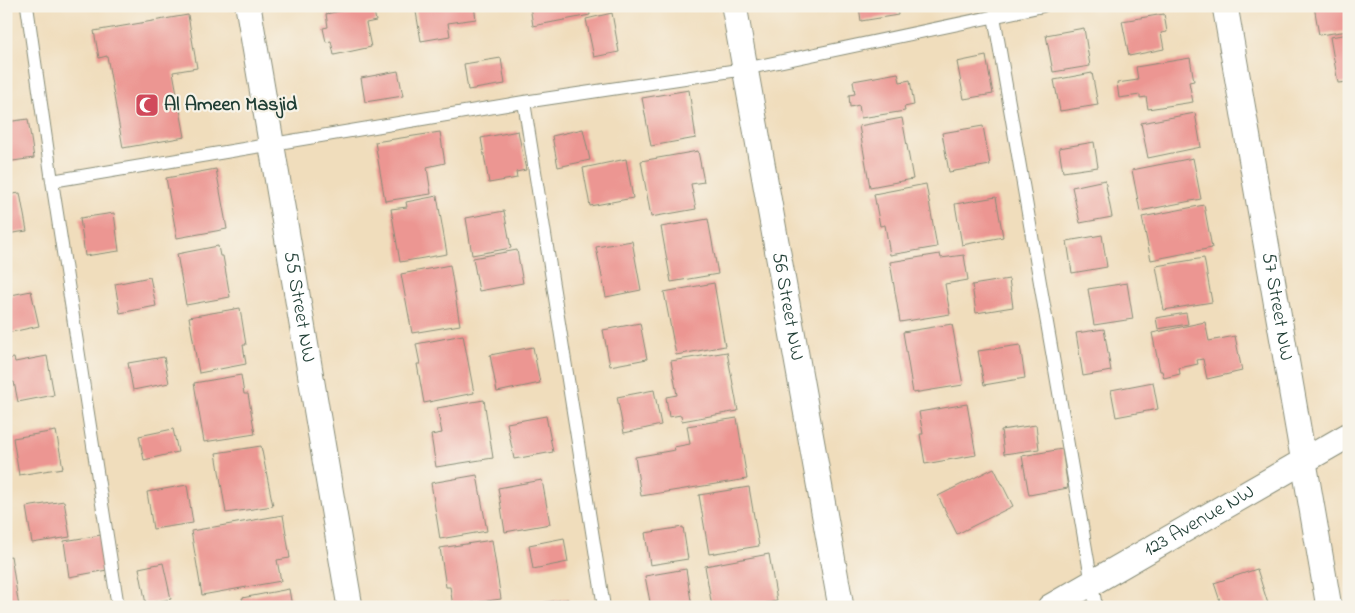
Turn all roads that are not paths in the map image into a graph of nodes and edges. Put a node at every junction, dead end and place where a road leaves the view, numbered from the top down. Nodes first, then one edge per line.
1 (27, 6) edge
2 (248, 6) edge
3 (734, 6) edge
4 (1043, 6) edge
5 (1225, 6) edge
6 (994, 16) junction
7 (745, 69) junction
8 (524, 102) junction
9 (272, 145) junction
10 (52, 181) junction
11 (1349, 435) edge
12 (1303, 463) junction
13 (1094, 595) edge
14 (118, 607) edge
15 (350, 607) edge
16 (604, 607) edge
17 (841, 607) edge
18 (1050, 607) edge
19 (1328, 607) edge

1 - 10 lane
2 - 9 street, 55 Street NW
3 - 7 street, 56 Street NW
4 - 6 lane
5 - 12 street, 57 Street NW
6 - 7 lane
6 - 13 lane
7 - 8 lane
7 - 17 street, 56 Street NW
8 - 9 lane
8 - 16 lane
9 - 10 lane
9 - 15 street, 55 Street NW
10 - 14 lane
11 - 12 street, 123 Avenue NW
12 - 13 street, 123 Avenue NW
12 - 19 street, 57 Street NW
13 - 18 street, 123 Avenue NW

